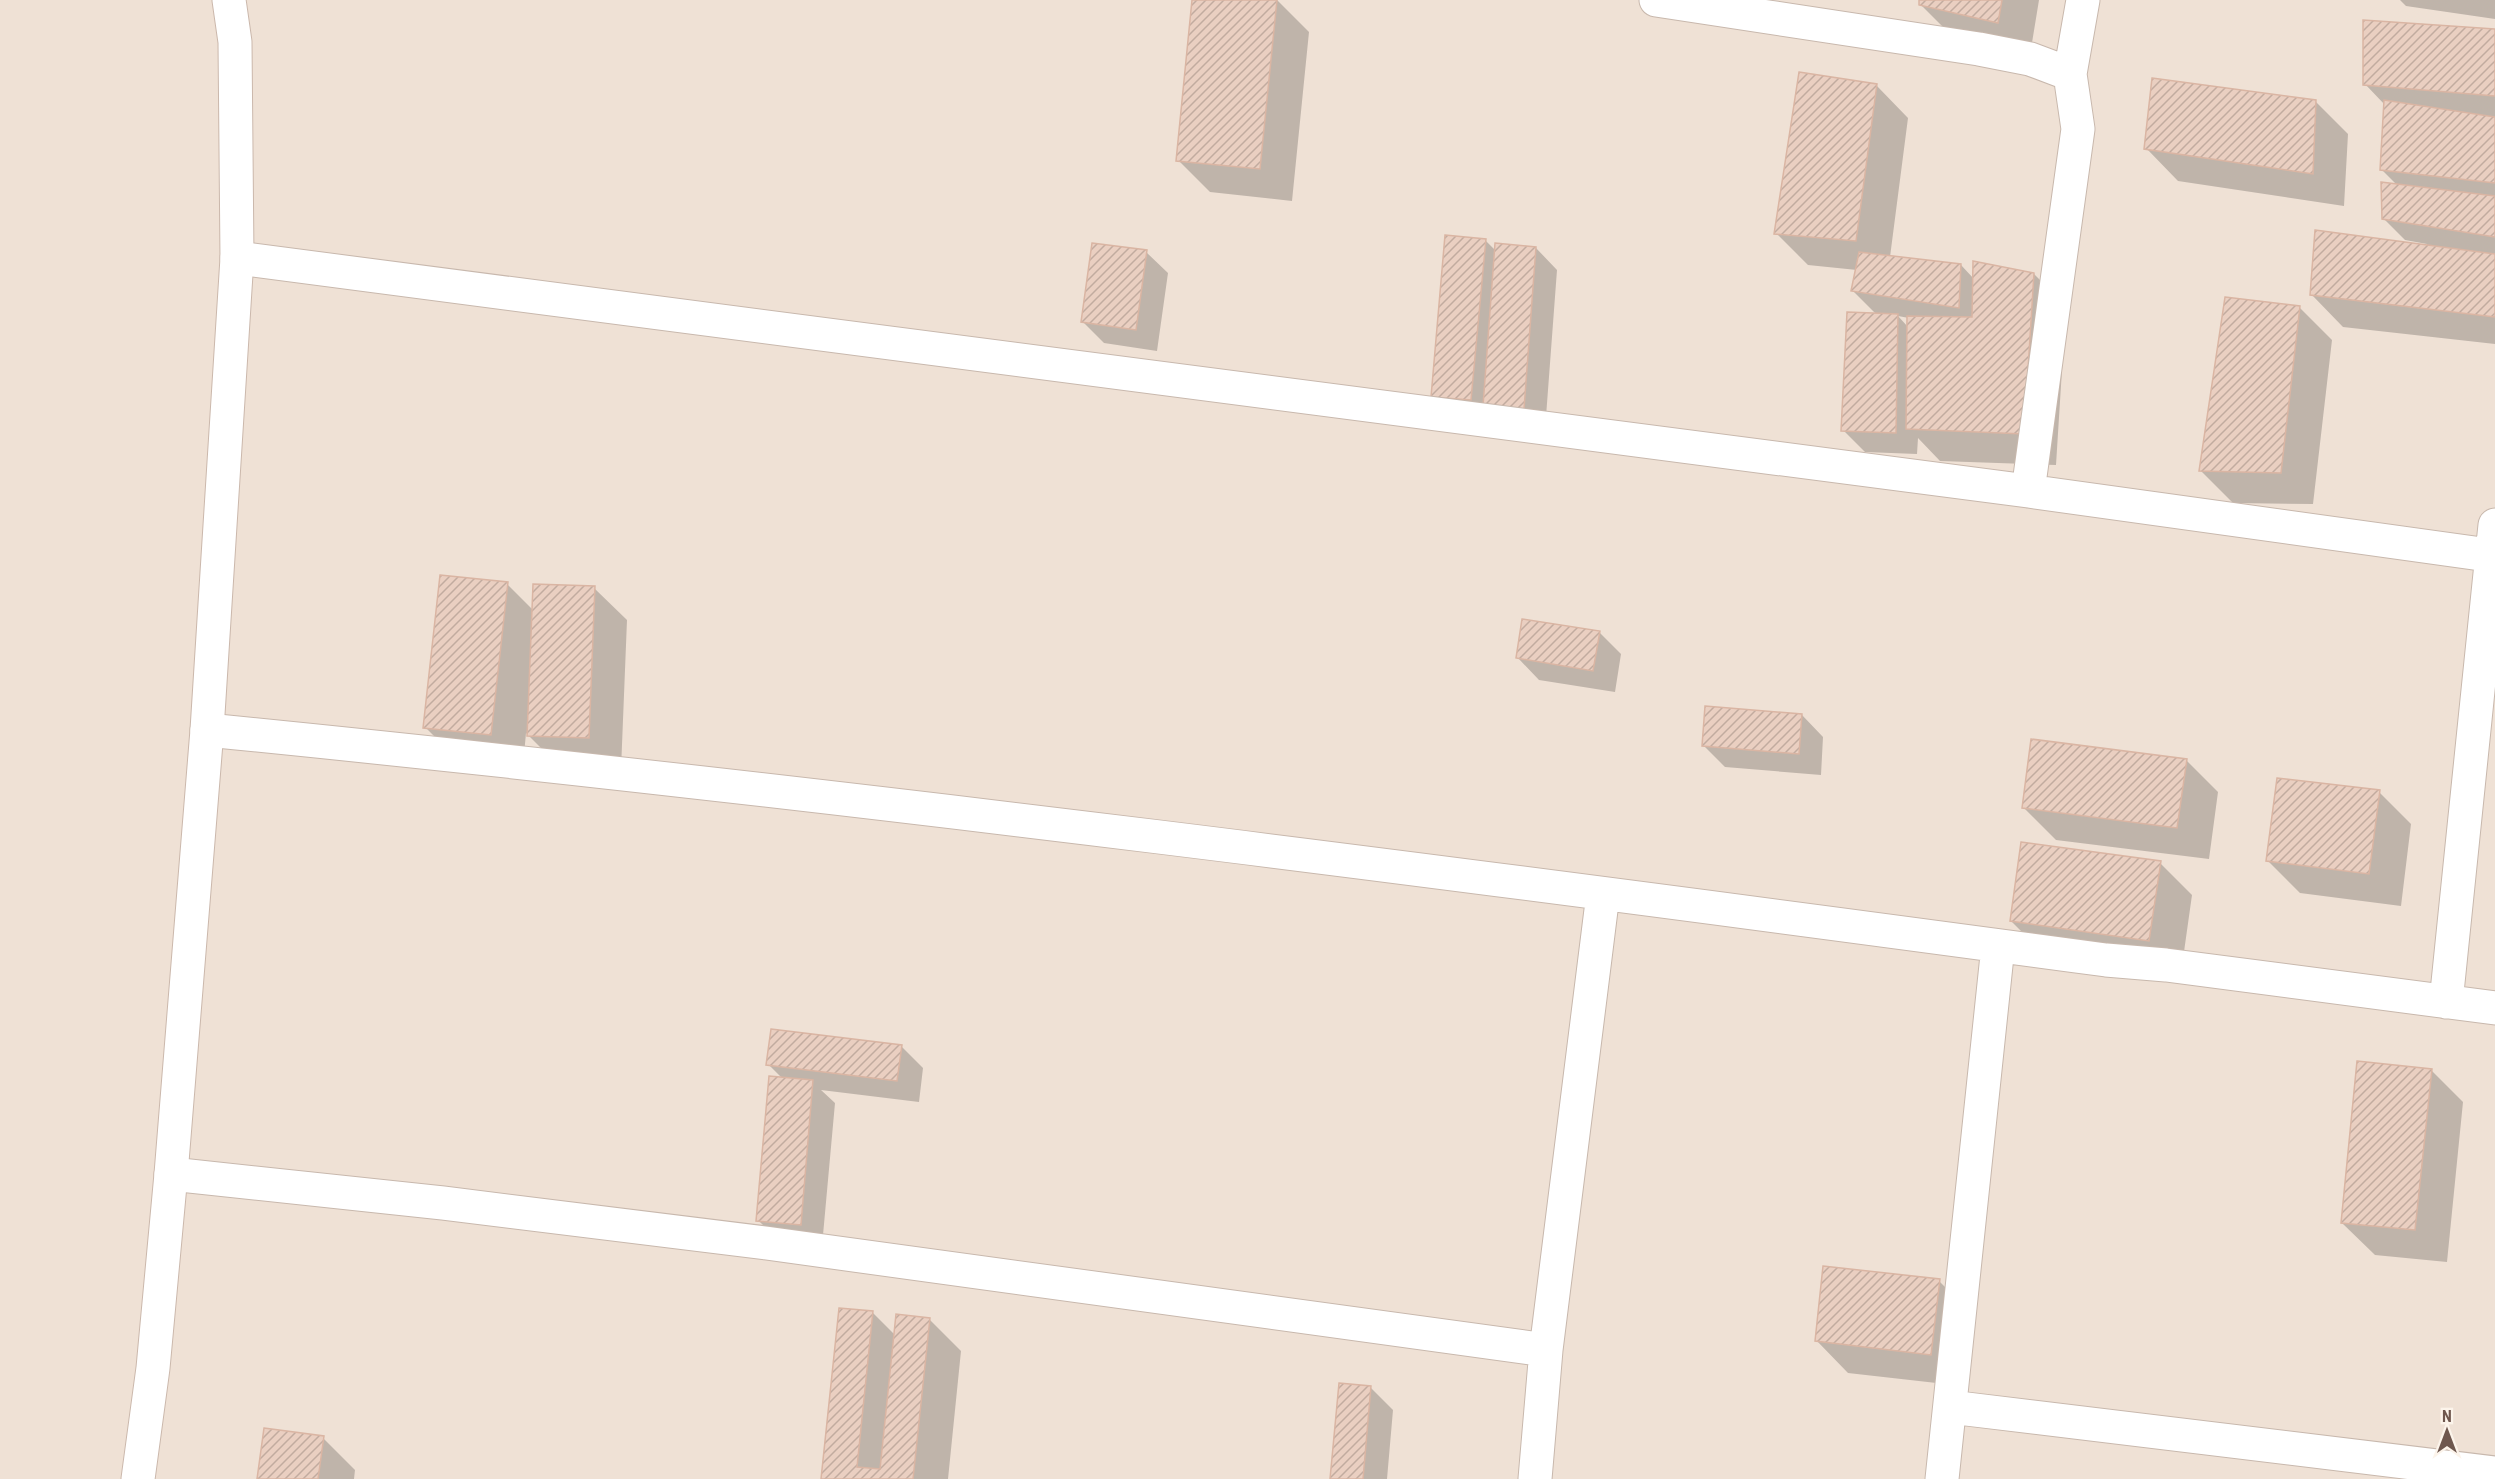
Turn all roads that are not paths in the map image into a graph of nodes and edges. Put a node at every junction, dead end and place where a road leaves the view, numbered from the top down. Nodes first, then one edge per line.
1 (229, 0) edge
2 (1656, 0) edge
3 (2083, 0) edge
4 (2070, 74) junction
5 (237, 258) junction
6 (2028, 491) junction
7 (2494, 545) edge
8 (207, 730) junction
9 (1604, 894) junction
10 (1998, 946) junction
11 (2446, 1002) junction
12 (2495, 1008) edge
13 (171, 1174) junction
14 (1546, 1350) junction
15 (1950, 1407) junction
16 (2495, 1473) edge
17 (138, 1479) edge
18 (1535, 1479) edge
19 (1942, 1479) edge

1 - 5 street
2 - 4 street
3 - 4 street
4 - 6 street
5 - 6 street
5 - 8 street
6 - 7 street
7 - 11 street
8 - 9 street
8 - 13 street
9 - 10 street
9 - 14 street
10 - 11 street
10 - 15 street
11 - 12 street
13 - 14 street
13 - 17 street
14 - 18 street
15 - 16 street
15 - 19 street

